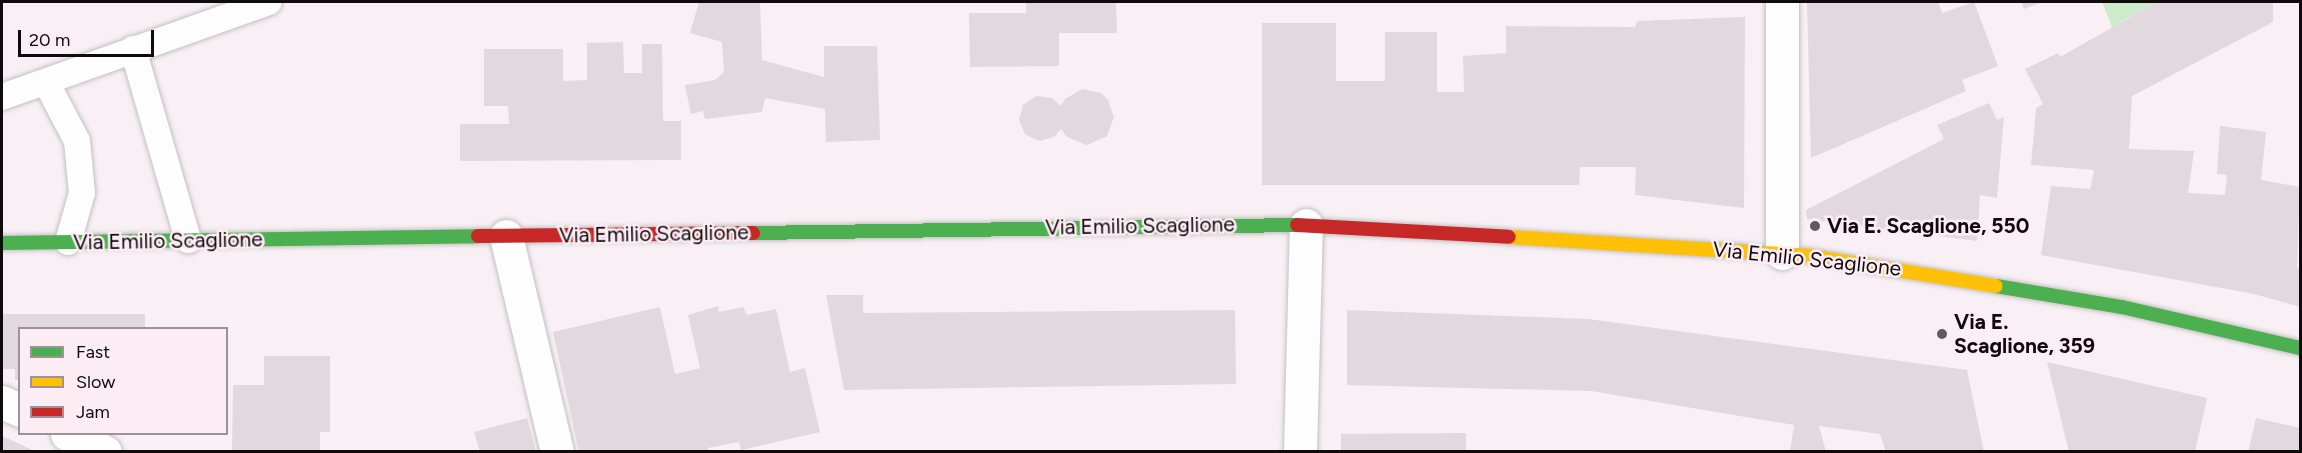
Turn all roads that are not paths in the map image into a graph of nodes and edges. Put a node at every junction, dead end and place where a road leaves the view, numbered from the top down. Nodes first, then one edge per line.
1 (269, 2) edge
2 (1782, 2) edge
3 (133, 49) junction
4 (46, 84) junction
5 (2, 97) edge
6 (1306, 225) junction
7 (506, 236) junction
8 (188, 240) junction
9 (68, 242) junction
10 (2, 243) edge
11 (1782, 253) junction
12 (2301, 348) edge
13 (2, 402) edge
14 (18, 409) edge
15 (70, 435) edge
16 (105, 452) edge
17 (557, 452) edge
18 (1300, 452) edge

1 - 3 lane
2 - 11 street
3 - 4 lane
3 - 8 lane
4 - 5 lane
4 - 9 lane
6 - 7 main road, Via Emilio Scaglione
6 - 11 main road, Via Emilio Scaglione
6 - 18 street
7 - 8 main road, Via Emilio Scaglione
7 - 17 street
8 - 9 main road, Via Emilio Scaglione
9 - 10 main road, Via Emilio Scaglione
11 - 12 main road, Via Emilio Scaglione
13 - 14 street
15 - 16 street

